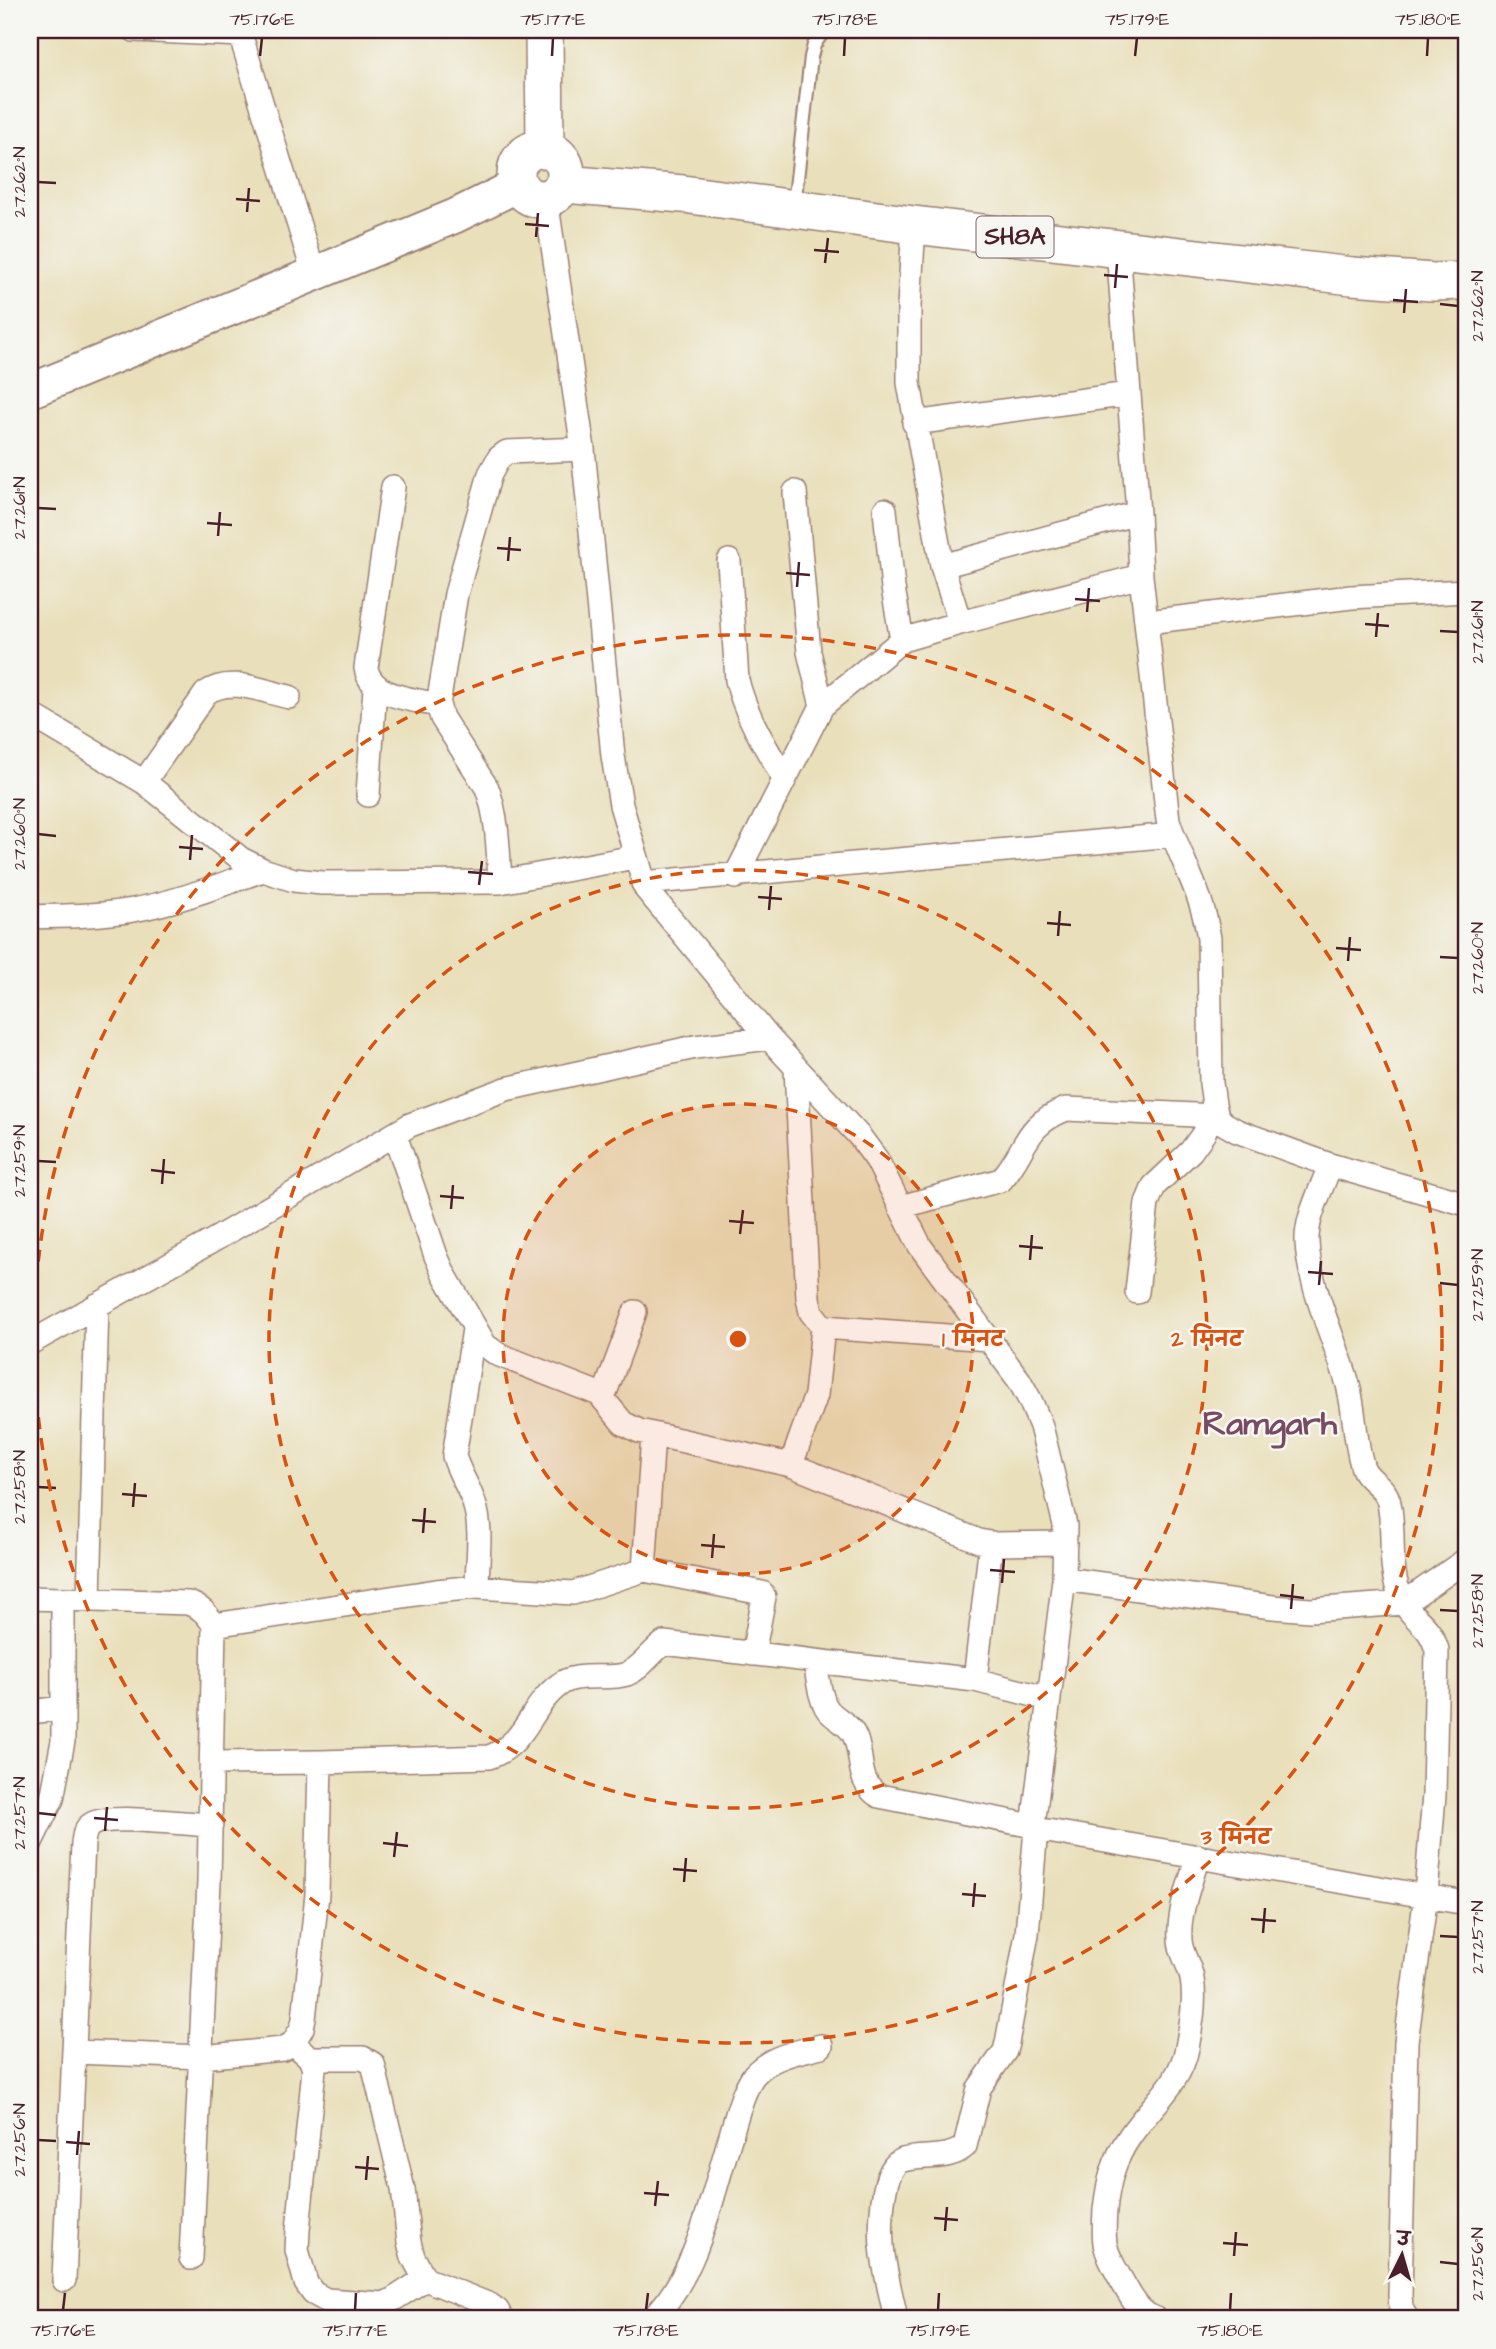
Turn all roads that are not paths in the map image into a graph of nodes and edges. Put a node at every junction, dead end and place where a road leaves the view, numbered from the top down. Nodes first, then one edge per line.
1 (134, 30) edge
2 (544, 30) edge
3 (824, 30) edge
4 (240, 32) edge
5 (543, 189) junction
6 (794, 209) junction
7 (914, 225) junction
8 (1118, 248) junction
9 (314, 274) junction
10 (1466, 281) edge
11 (30, 391) edge
12 (1129, 394) junction
13 (914, 423) junction
14 (583, 449) junction
15 (393, 487) dead end
16 (795, 492) dead end
17 (885, 510) dead end
18 (1138, 513) junction
19 (729, 561) dead end
20 (942, 566) junction
21 (1141, 576) junction
22 (1466, 591) edge
23 (960, 622) junction
24 (1147, 622) junction
25 (902, 640) junction
26 (375, 687) junction
27 (289, 697) dead end
28 (438, 705) junction
29 (822, 706) junction
30 (30, 714) edge
31 (784, 779) junction
32 (144, 782) junction
33 (368, 795) dead end
34 (1173, 835) junction
35 (635, 857) junction
36 (263, 870) junction
37 (735, 877) junction
38 (500, 881) junction
39 (645, 886) junction
40 (30, 917) edge
41 (765, 1033) junction
42 (796, 1069) junction
43 (1214, 1116) junction
44 (396, 1135) junction
45 (1330, 1165) junction
46 (1466, 1203) edge
47 (900, 1207) junction
48 (1137, 1292) dead end
49 (97, 1305) junction
50 (635, 1312) dead end
51 (823, 1327) junction
52 (474, 1329) junction
53 (989, 1339) junction
54 (30, 1343) edge
55 (603, 1398) junction
56 (653, 1435) junction
57 (791, 1465) junction
58 (990, 1543) junction
59 (1065, 1543) junction
60 (1466, 1560) edge
61 (644, 1570) junction
62 (1064, 1579) junction
63 (477, 1587) junction
64 (30, 1598) edge
65 (63, 1599) junction
66 (89, 1599) junction
67 (1404, 1603) junction
68 (214, 1625) junction
69 (753, 1654) junction
70 (815, 1662) junction
71 (975, 1681) junction
72 (1049, 1699) junction
73 (63, 1708) junction
74 (30, 1712) edge
75 (320, 1762) junction
76 (212, 1763) junction
77 (211, 1825) junction
78 (1035, 1828) junction
79 (30, 1844) edge
80 (1198, 1856) junction
81 (1426, 1895) junction
82 (1466, 1903) edge
83 (821, 2046) dead end
84 (301, 2050) junction
85 (75, 2052) junction
86 (202, 2057) junction
87 (191, 2258) dead end
88 (425, 2279) junction
89 (64, 2280) dead end
90 (1400, 2318) edge
91 (502, 2319) edge
92 (653, 2319) edge
93 (896, 2319) edge
94 (1151, 2319) edge

1 - 4 street
2 - 5 main road
3 - 6 lane
4 - 9 street
5 - 6 main road, SH8A
5 - 9 main road
5 - 14 street
6 - 7 main road, SH8A
7 - 8 main road, SH8A
7 - 13 street
8 - 10 main road, SH8A
8 - 12 street
9 - 11 main road
12 - 13 street
12 - 18 street
13 - 20 street
14 - 28 street
14 - 35 street
15 - 26 street
16 - 29 street
17 - 25 street
18 - 20 street
18 - 21 street
19 - 31 street
20 - 23 street
21 - 23 street
21 - 24 street
22 - 24 street
23 - 25 street
24 - 34 street
25 - 29 street
26 - 28 street
26 - 33 street
27 - 32 street
28 - 38 street
29 - 31 street
30 - 32 street
31 - 37 street
32 - 36 street
34 - 37 street
34 - 43 street
35 - 38 street
35 - 39 street
36 - 38 street
36 - 40 street
37 - 39 street
39 - 41 street
41 - 42 street
41 - 44 street
42 - 47 street
42 - 51 street
43 - 45 street
43 - 47 street
43 - 48 street
44 - 49 street
44 - 52 street
45 - 46 street
45 - 67 street
47 - 53 street
49 - 54 street
49 - 66 street
50 - 55 street
51 - 53 street
51 - 57 street
52 - 55 street
52 - 63 street
53 - 59 street
55 - 56 street
56 - 57 street
56 - 61 street
57 - 58 street
58 - 59 street
58 - 71 street
59 - 62 street
60 - 67 street
61 - 63 street
61 - 69 street
62 - 67 street
62 - 72 street
63 - 68 street
64 - 65 street
65 - 66 street
65 - 73 street
66 - 68 street
67 - 81 street
68 - 76 street
69 - 70 street
69 - 75 street
70 - 71 street
70 - 78 street
71 - 72 street
72 - 78 street
73 - 74 street
73 - 79 street
75 - 76 street
75 - 84 street
76 - 77 street
77 - 85 street
77 - 86 street
78 - 80 street
78 - 93 street
80 - 81 street
80 - 94 street
81 - 82 street
81 - 90 street
83 - 92 street
84 - 86 street
84 - 88 street
84 - 88 street
85 - 86 street
85 - 89 street
86 - 87 street
88 - 91 street

